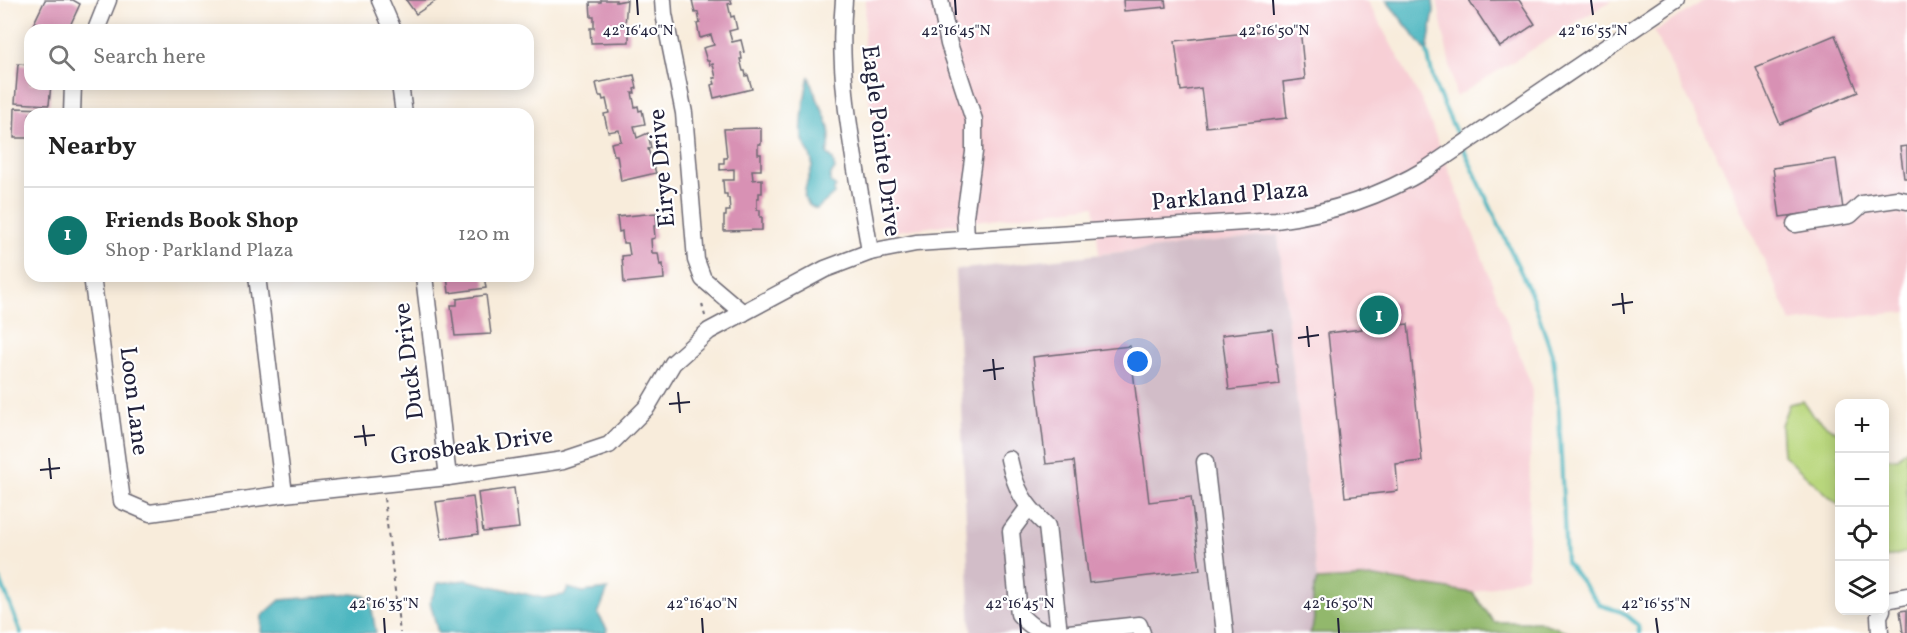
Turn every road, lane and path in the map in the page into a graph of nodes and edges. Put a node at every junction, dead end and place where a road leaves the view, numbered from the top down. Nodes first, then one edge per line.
1 (108, 0) edge
2 (380, 0) edge
3 (663, 0) edge
4 (844, 0) edge
5 (940, 0) edge
6 (1676, 0) edge
7 (98, 24) edge
8 (390, 24) edge
9 (73, 90) edge
10 (401, 90) edge
11 (72, 108) edge
12 (403, 108) edge
13 (1907, 201) edge
14 (1795, 224) dead end
15 (966, 240) junction
16 (870, 252) junction
17 (93, 282) edge
18 (258, 282) edge
19 (425, 282) edge
20 (743, 313) junction
21 (1009, 459) dead end
22 (1204, 462) dead end
23 (448, 477) junction
24 (382, 484) junction
25 (284, 494) junction
26 (1028, 508) junction
27 (150, 513) joint
28 (1907, 596) edge
29 (1889, 599) edge
30 (1880, 615) edge
31 (400, 633) edge
32 (1052, 633) edge
33 (1059, 633) edge
34 (1069, 633) edge
35 (1142, 633) edge
36 (1225, 633) edge
37 (1880, 633) edge

1 - 7 street
2 - 8 street
3 - 20 street, Eirye Drive
4 - 16 street, Eagle Pointe Drive
5 - 15 street
6 - 15 street, Parkland Plaza
9 - 11 street
10 - 12 street
13 - 14 street
15 - 16 street, Parkland Plaza
16 - 20 street, Parkland Plaza
17 - 27 street, Loon Lane
18 - 25 street
19 - 23 street, Duck Drive
20 - 23 street, Grosbeak Drive
21 - 26 street
22 - 36 street
23 - 24 street, Grosbeak Drive
24 - 25 street, Grosbeak Drive
24 - 31 path
25 - 27 street, Grosbeak Drive
26 - 32 street
26 - 33 street
28 - 29 street
30 - 37 street
34 - 35 street

